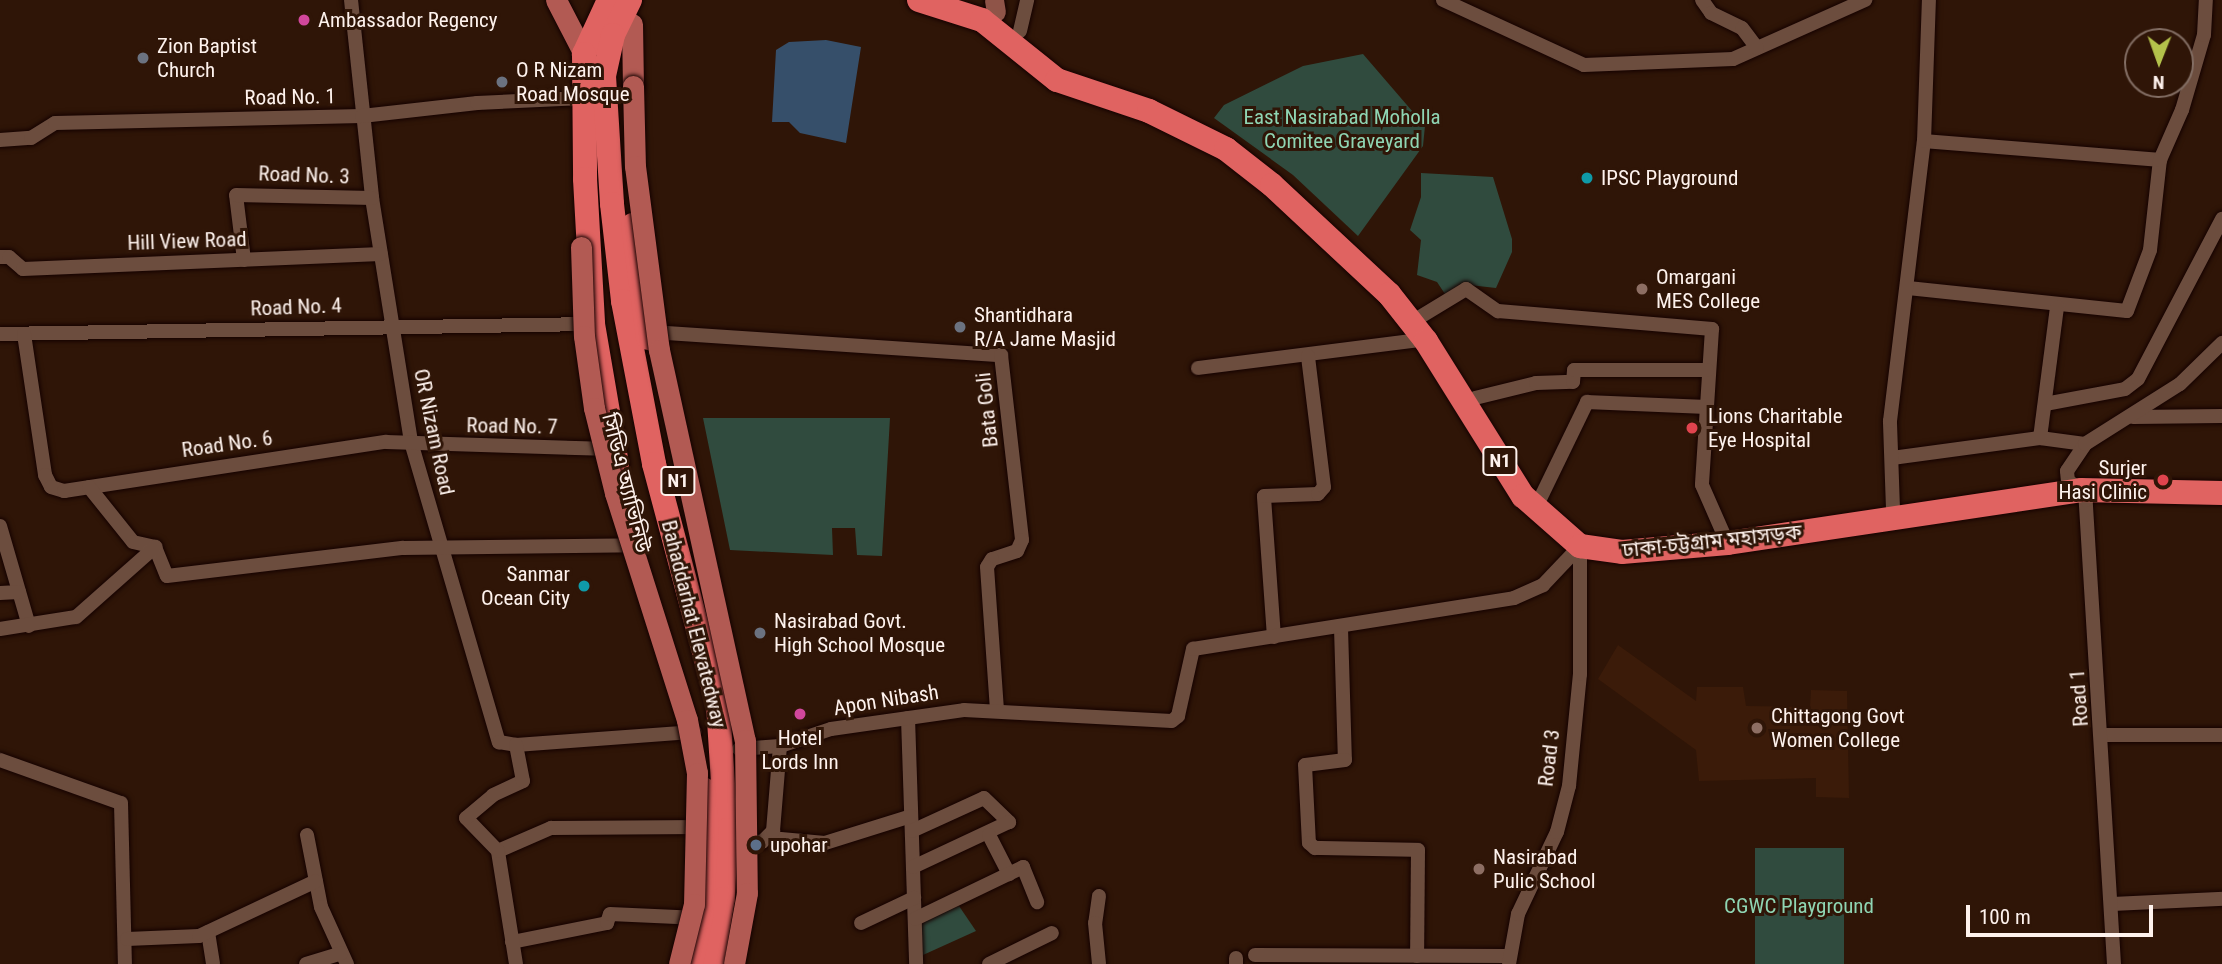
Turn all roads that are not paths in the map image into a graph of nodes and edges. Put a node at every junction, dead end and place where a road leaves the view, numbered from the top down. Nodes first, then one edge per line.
1 (351, 0) edge
2 (556, 0) edge
3 (609, 0) edge
4 (621, 0) edge
5 (647, 0) edge
6 (919, 0) edge
7 (974, 0) edge
8 (1027, 0) edge
9 (1443, 0) edge
10 (1702, 0) edge
11 (1865, 0) edge
12 (1929, 0) edge
13 (2206, 0) edge
14 (995, 6) edge
15 (631, 12) edge
16 (1020, 31) junction
17 (1758, 48) junction
18 (584, 54) junction
19 (583, 98) junction
20 (362, 117) junction
21 (0, 140) edge
22 (1924, 141) junction
23 (2160, 160) junction
24 (585, 184) junction
25 (372, 198) junction
26 (2222, 219) edge
27 (381, 254) junction
28 (0, 257) edge
29 (244, 260) junction
30 (1908, 288) junction
31 (2057, 307) junction
32 (391, 324) junction
33 (593, 324) junction
34 (1426, 331) junction
35 (646, 332) junction
36 (0, 334) edge
37 (24, 334) junction
38 (2222, 343) edge
39 (1308, 356) junction
40 (1198, 368) dead end
41 (1707, 370) junction
42 (1475, 398) junction
43 (2045, 404) junction
44 (1706, 407) junction
45 (2222, 416) edge
46 (2132, 417) junction
47 (2040, 438) junction
48 (411, 442) junction
49 (2085, 444) junction
50 (613, 449) junction
51 (1892, 458) junction
52 (2075, 485) junction
53 (2222, 485) edge
54 (89, 487) junction
55 (2222, 493) edge
56 (1540, 499) junction
57 (1893, 509) junction
58 (0, 526) edge
59 (1724, 535) junction
60 (639, 545) junction
61 (1580, 546) junction
62 (155, 547) junction
63 (441, 547) junction
64 (19, 592) junction
65 (0, 593) edge
66 (29, 626) junction
67 (1341, 628) junction
68 (0, 629) edge
69 (1274, 637) junction
70 (996, 710) junction
71 (908, 718) junction
72 (696, 732) junction
73 (2103, 735) junction
74 (2222, 735) edge
75 (510, 745) junction
76 (780, 746) junction
77 (737, 750) junction
78 (0, 760) edge
79 (911, 816) junction
80 (707, 827) junction
81 (912, 831) junction
82 (307, 835) dead end
83 (989, 835) junction
84 (770, 838) junction
85 (743, 841) junction
86 (498, 851) junction
87 (913, 867) junction
88 (1009, 874) junction
89 (316, 881) junction
90 (1099, 896) dead end
91 (914, 898) junction
92 (2222, 899) edge
93 (1037, 902) dead end
94 (2114, 904) junction
95 (701, 918) junction
96 (915, 919) junction
97 (861, 923) dead end
98 (208, 932) junction
99 (1052, 933) dead end
100 (127, 939) junction
101 (512, 942) junction
102 (1255, 955) dead end
103 (344, 958) edge
104 (1424, 958) edge
105 (1508, 960) edge
106 (125, 964) edge
107 (213, 964) edge
108 (306, 964) edge
109 (516, 964) edge
110 (679, 964) edge
111 (691, 964) edge
112 (698, 964) edge
113 (712, 964) edge
114 (732, 964) edge
115 (916, 964) edge
116 (989, 964) edge
117 (1099, 964) edge
118 (2114, 964) edge

1 - 20 street, OR Nizam Road
2 - 18 main road
3 - 18 highway, সিডিএ অ্যাভিনিউ / N1
4 - 112 highway, Bahaddarhat Elevatedway
5 - 15 highway, N1
6 - 34 highway, ঢাকা-চট্টগ্রাম মহাসড়ক / N1
7 - 14 highway, ঢাকা-চট্টগ্রাম মহাসড়ক / N1
8 - 16 street
9 - 17 street
10 - 17 street
11 - 17 street
12 - 22 street
13 - 23 street
14 - 16 highway, ঢাকা-চট্টগ্রাম মহাসড়ক / N1
15 - 35 highway, N1
15 - 113 highway, Bahaddarhat Elevatedway
15 - 114 main road, bridge
16 - 34 highway, ঢাকা-চট্টগ্রাম মহাসড়ক / N1
18 - 19 highway, সিডিএ অ্যাভিনিউ / N1
19 - 20 street, Road No. 1
19 - 24 highway, সিডিএ অ্যাভিনিউ / N1
20 - 21 street, Road No. 1
20 - 25 street, OR Nizam Road
22 - 23 street
22 - 30 street
23 - 31 street
24 - 33 highway, সিডিএ অ্যাভিনিউ / N1
24 - 110 main road, bridge
25 - 27 street, OR Nizam Road
25 - 29 street, Road No. 3
26 - 43 street
27 - 29 street, Hill View Road
27 - 32 street, OR Nizam Road
28 - 29 street, Hill View Road
30 - 31 street
30 - 51 street
31 - 43 street
32 - 33 street, Road No. 4
32 - 37 street, Road No. 4
32 - 48 street, OR Nizam Road
33 - 50 highway, সিডিএ অ্যাভিনিউ / N1
34 - 39 street
34 - 41 street
34 - 42 highway, ঢাকা-চট্টগ্রাম মহাসড়ক / N1
34 - 61 highway, ঢাকা-চট্টগ্রাম মহাসড়ক / N1
35 - 70 street, Bata Goli
35 - 77 highway, N1
36 - 37 street, Road No. 4
37 - 54 street, Road No. 6
38 - 46 street
39 - 40 street
39 - 69 street
41 - 42 street
41 - 44 street
42 - 56 highway, ঢাকা-চট্টগ্রাম মহাসড়ক / N1
43 - 47 street
44 - 56 street
44 - 59 street
45 - 46 street
46 - 49 street
47 - 49 street
47 - 51 street
48 - 50 street, Road No. 7
48 - 54 street, Road No. 6
48 - 63 street, OR Nizam Road
49 - 52 street, Road 1
50 - 60 highway, সিডিএ অ্যাভিনিউ / N1
51 - 57 street
52 - 53 highway, ঢাকা-চট্টগ্রাম মহাসড়ক / N1
52 - 55 highway, ঢাকা-চট্টগ্রাম মহাসড়ক / N1
52 - 57 highway, ঢাকা-চট্টগ্রাম মহাসড়ক / N1
52 - 61 highway, ঢাকা-চট্টগ্রাম মহাসড়ক / N1
52 - 73 street, Road 1
54 - 62 street
56 - 59 highway, ঢাকা-চট্টগ্রাম মহাসড়ক / N1
57 - 59 highway, ঢাকা-চট্টগ্রাম মহাসড়ক / N1
58 - 64 street
60 - 63 street
60 - 72 highway, সিডিএ অ্যাভিনিউ / N1
61 - 67 street
61 - 105 street, Road 3
62 - 63 street
62 - 66 street
63 - 75 street, OR Nizam Road
64 - 65 street
64 - 66 street
66 - 68 street
67 - 69 street
67 - 104 street
69 - 70 street, Apon Nibash
70 - 71 street, Apon Nibash
71 - 76 street, Apon Nibash
71 - 79 street
72 - 75 street
72 - 80 highway, সিডিএ অ্যাভিনিউ / N1
73 - 74 street
73 - 94 street, Road 1
75 - 86 street, OR Nizam Road
76 - 77 street, Apon Nibash
76 - 84 street
77 - 85 highway, N1
78 - 100 street
79 - 81 street
79 - 84 street
80 - 86 street
80 - 95 highway, সিডিএ অ্যাভিনিউ / N1
81 - 83 street
81 - 87 street
82 - 89 street
83 - 87 street
83 - 88 street
84 - 85 street
85 - 114 highway, N1
86 - 101 street
87 - 91 street
88 - 93 street
88 - 96 street
89 - 98 street
89 - 103 street
90 - 117 street
91 - 96 street
91 - 97 street
92 - 94 street
94 - 118 street, Road 1
95 - 101 street
95 - 111 highway, সিডিএ অ্যাভিনিউ / N1
96 - 115 street
98 - 100 street
98 - 107 street
99 - 116 street
100 - 106 street
101 - 109 street
102 - 104 street
103 - 108 street
104 - 105 street

